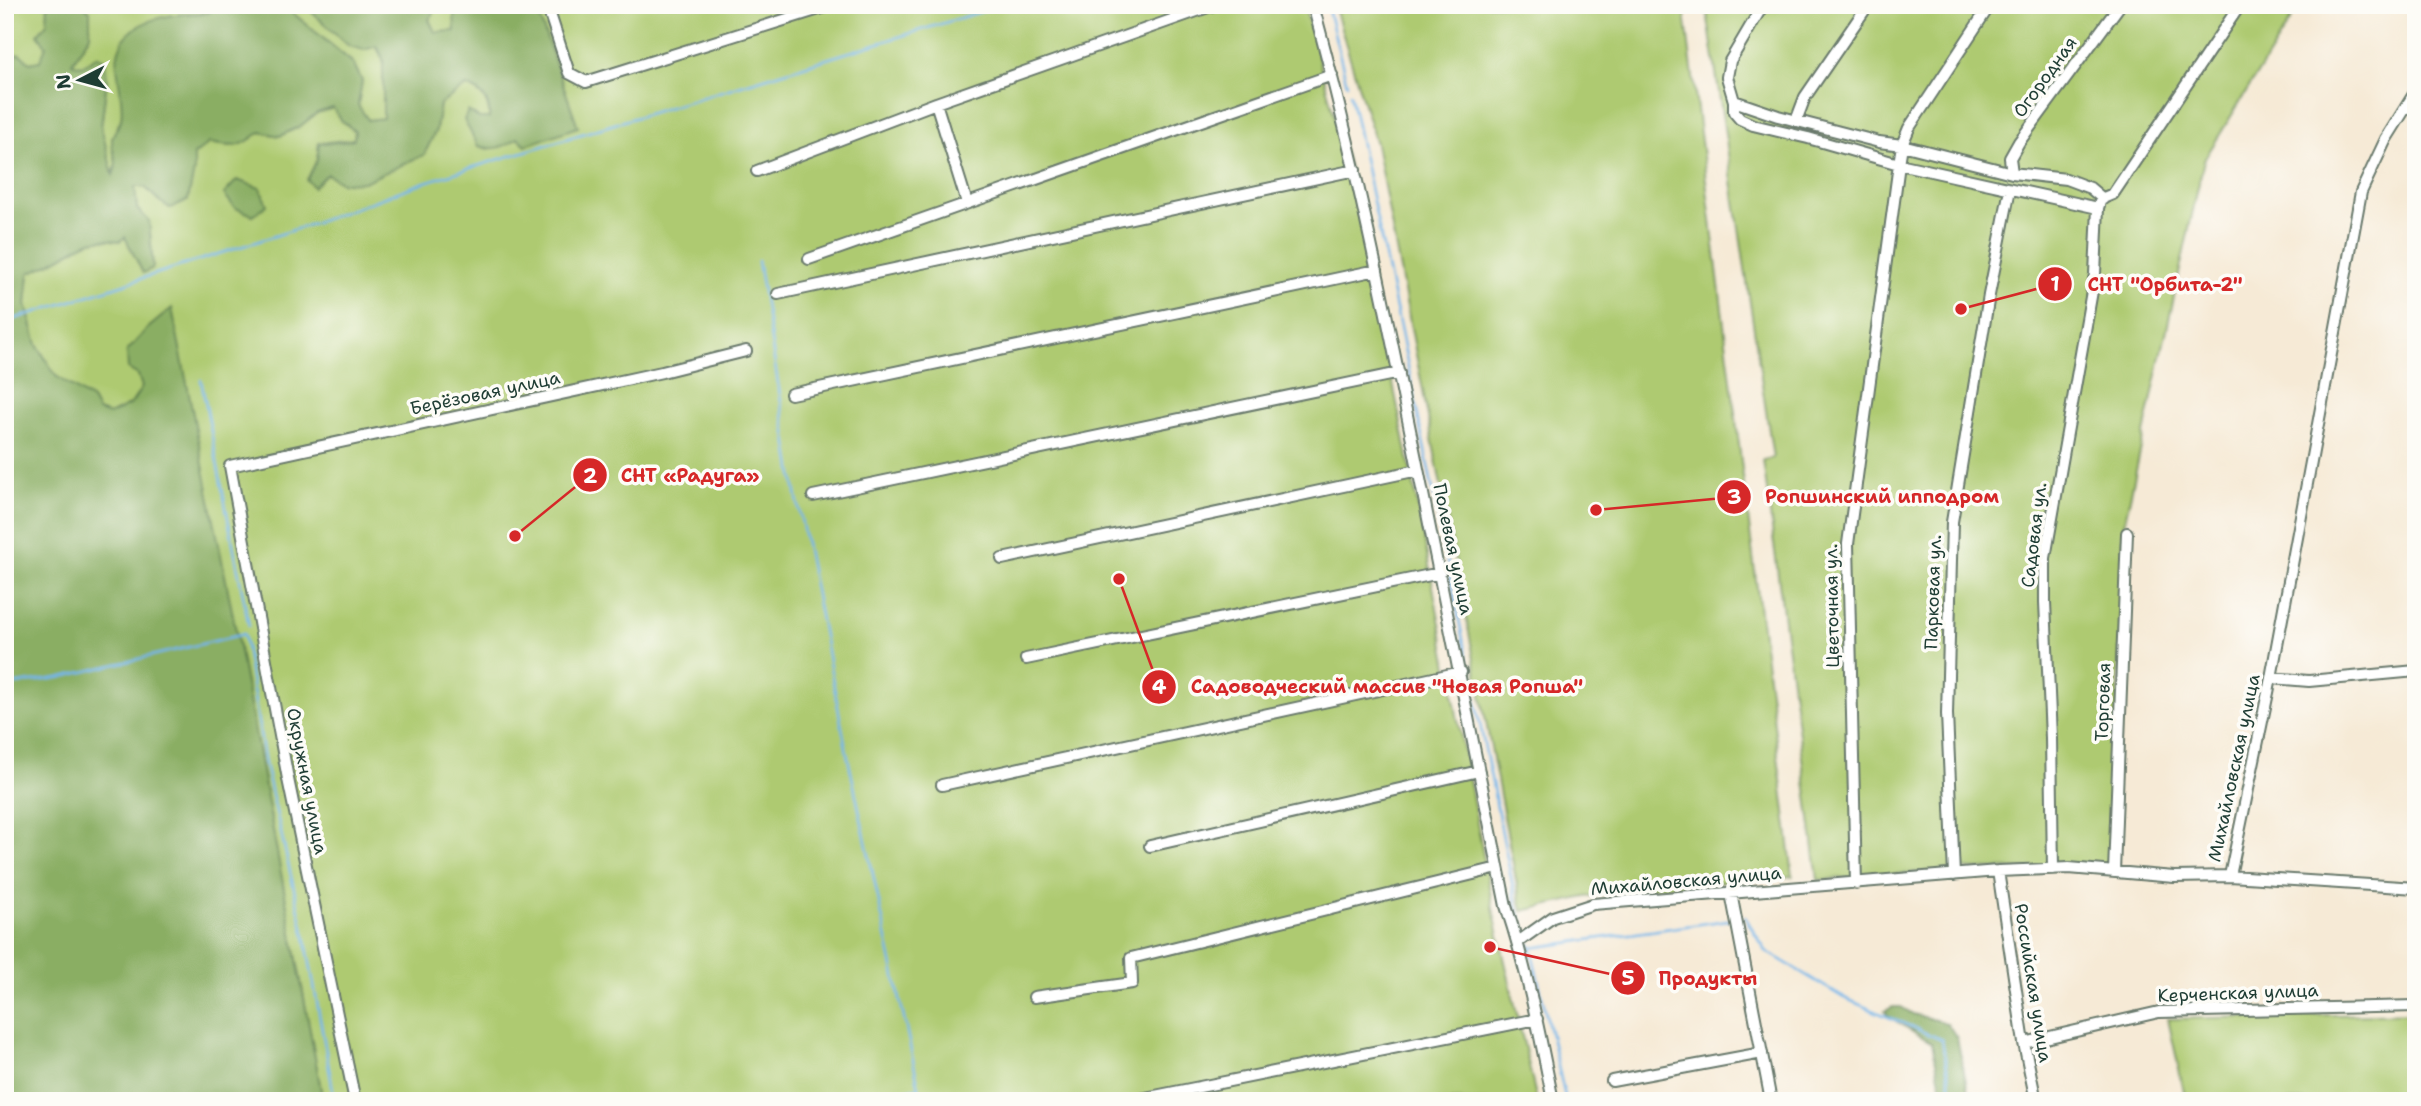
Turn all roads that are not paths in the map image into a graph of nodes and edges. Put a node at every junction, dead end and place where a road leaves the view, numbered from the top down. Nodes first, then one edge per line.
1 (547, 5) edge
2 (832, 5) edge
3 (1214, 5) edge
4 (1313, 5) edge
5 (1763, 5) edge
6 (1868, 5) edge
7 (1990, 5) edge
8 (2120, 5) edge
9 (2240, 5) edge
10 (1332, 75) junction
11 (2416, 91) edge
12 (1734, 101) junction
13 (936, 103) junction
14 (1796, 121) junction
15 (1902, 145) junction
16 (1899, 164) junction
17 (1355, 170) junction
18 (757, 171) dead end
19 (2012, 173) junction
20 (2010, 189) junction
21 (967, 203) junction
22 (2100, 203) junction
23 (809, 259) dead end
24 (1377, 270) junction
25 (778, 294) dead end
26 (746, 351) dead end
27 (1399, 373) junction
28 (791, 394) dead end
29 (230, 466) joint
30 (1418, 470) junction
31 (813, 496) dead end
32 (2127, 533) dead end
33 (1002, 559) dead end
34 (1440, 573) junction
35 (1026, 659) dead end
36 (2416, 671) edge
37 (1461, 672) junction
38 (2271, 678) junction
39 (1479, 771) junction
40 (943, 785) dead end
41 (1150, 846) dead end
42 (1498, 869) junction
43 (2053, 869) junction
44 (1998, 871) junction
45 (2114, 872) junction
46 (1954, 875) junction
47 (2230, 876) junction
48 (1856, 884) junction
49 (2416, 888) edge
50 (1731, 893) junction
51 (1518, 942) junction
52 (1034, 997) dead end
53 (2416, 1006) edge
54 (1537, 1019) junction
55 (2024, 1043) junction
56 (1762, 1053) junction
57 (1612, 1081) dead end
58 (355, 1101) edge
59 (1130, 1101) edge
60 (1553, 1101) edge
61 (1771, 1101) edge
62 (2036, 1101) edge

1 - 2 street
3 - 13 street
4 - 10 street, Полевая улица
5 - 12 street
6 - 14 street
7 - 15 street, Цветочная ул.
8 - 19 street, Огородная
9 - 22 street
10 - 17 street, Полевая улица
10 - 21 street
11 - 38 street, Михайловская улица
12 - 14 street
12 - 16 street
13 - 18 street
13 - 21 street
14 - 15 street
15 - 16 street, Цветочная ул.
15 - 19 street
16 - 20 street
16 - 48 street, Цветочная ул.
17 - 24 street, Полевая улица
17 - 25 street
19 - 22 street
20 - 22 street
20 - 46 street, Парковая ул.
21 - 23 street
22 - 43 street, Садовая ул.
24 - 27 street, Полевая улица
24 - 28 street
26 - 29 street, Берёзовая улица
27 - 30 street, Полевая улица
27 - 31 street
29 - 58 street, Окружная улица
30 - 33 street
30 - 34 street, Полевая улица
32 - 45 street, Торговая
34 - 35 street
34 - 37 street, Полевая улица
36 - 38 street
37 - 39 street, Полевая улица
37 - 40 street
38 - 47 street, Михайловская улица
39 - 41 street
39 - 42 street, Полевая улица
42 - 51 street, Полевая улица
42 - 52 street
43 - 44 street, Михайловская улица
43 - 45 street, Михайловская улица
44 - 46 street, Михайловская улица
44 - 55 street, Российская улица
45 - 47 street, Михайловская улица
46 - 48 street, Михайловская улица
47 - 49 street
48 - 50 street, Михайловская улица
50 - 51 street, Михайловская улица
50 - 56 street
51 - 54 street, Полевая улица
53 - 55 street, Керченская улица
54 - 59 street
54 - 60 street, Полевая улица
55 - 62 street, Российская улица
56 - 57 street
56 - 61 street

